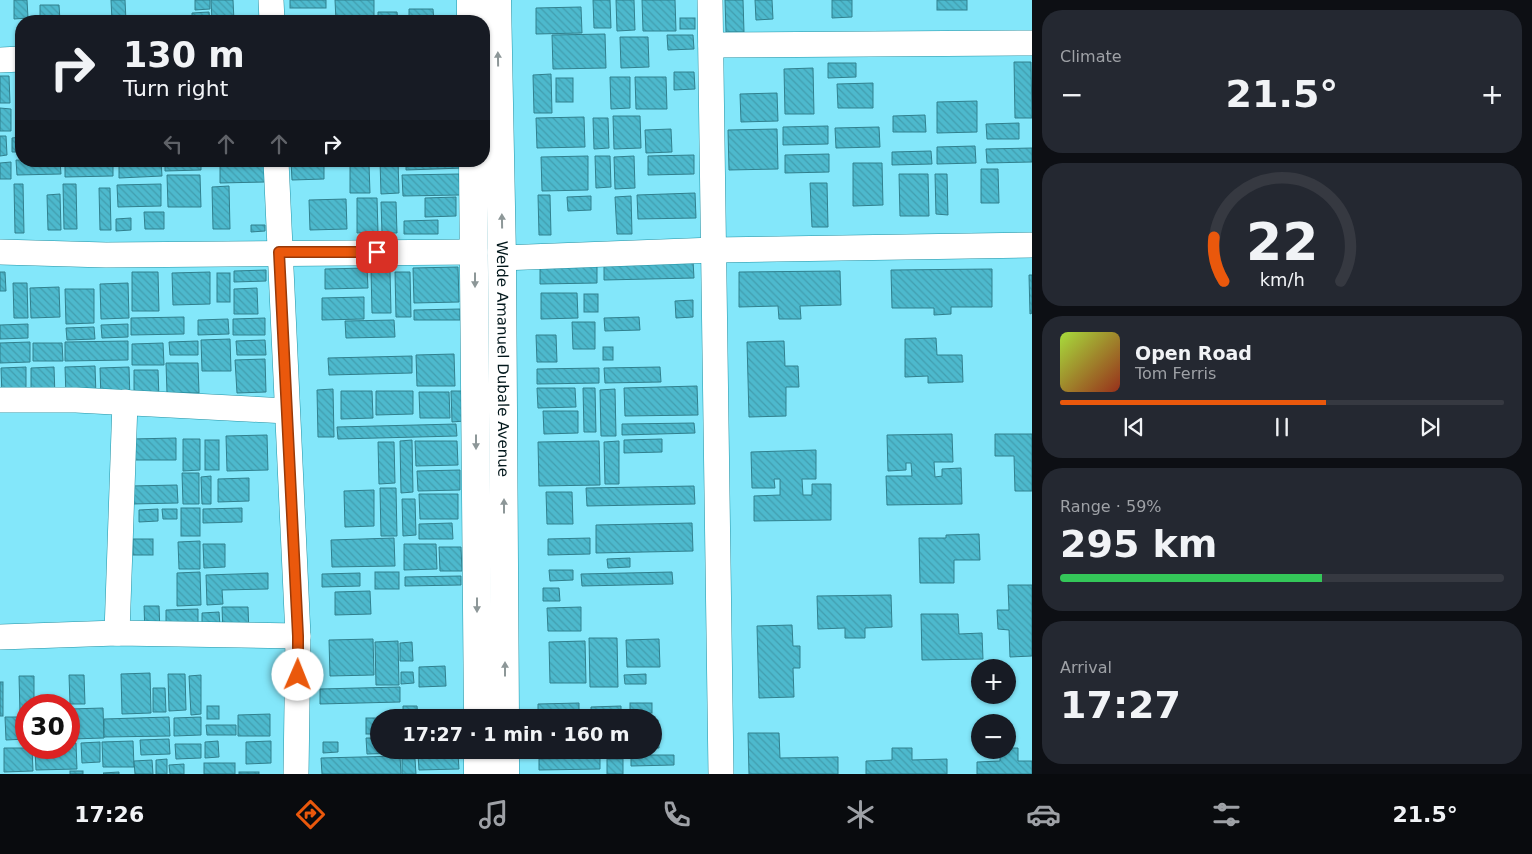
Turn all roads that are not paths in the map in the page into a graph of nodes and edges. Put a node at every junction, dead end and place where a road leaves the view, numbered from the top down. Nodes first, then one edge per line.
1 (271, 0) edge
2 (471, 0) edge
3 (497, 0) edge
4 (710, 0) edge
5 (272, 15) edge
6 (471, 15) edge
7 (1032, 43) edge
8 (711, 45) junction
9 (15, 59) edge
10 (0, 60) edge
11 (276, 167) edge
12 (473, 167) edge
13 (1032, 245) edge
14 (714, 250) junction
15 (0, 252) edge
16 (279, 252) junction
17 (475, 252) junction
18 (502, 258) junction
19 (0, 400) edge
20 (124, 402) junction
21 (287, 411) junction
22 (117, 633) junction
23 (298, 636) junction
24 (0, 637) edge
25 (478, 709) edge
26 (505, 709) edge
27 (478, 759) edge
28 (505, 759) edge
29 (296, 774) edge
30 (478, 774) edge
31 (505, 774) edge
32 (721, 774) edge

1 - 5 street
2 - 6 main road
18 -> 3 main road, Welde Amanuel Dubale Avenue
4 - 8 street
7 - 8 street
8 - 14 street
9 - 10 street
11 - 16 street
12 - 17 main road
13 - 14 street
14 - 18 street
14 - 32 street
15 - 16 street
16 - 17 street
16 - 21 street
17 -> 25 main road
26 -> 18 main road, Welde Amanuel Dubale Avenue
19 - 20 street
20 - 21 street
20 - 22 street
21 - 23 street
22 - 23 street
22 - 24 street
23 - 29 street
27 - 30 main road
28 - 31 main road

